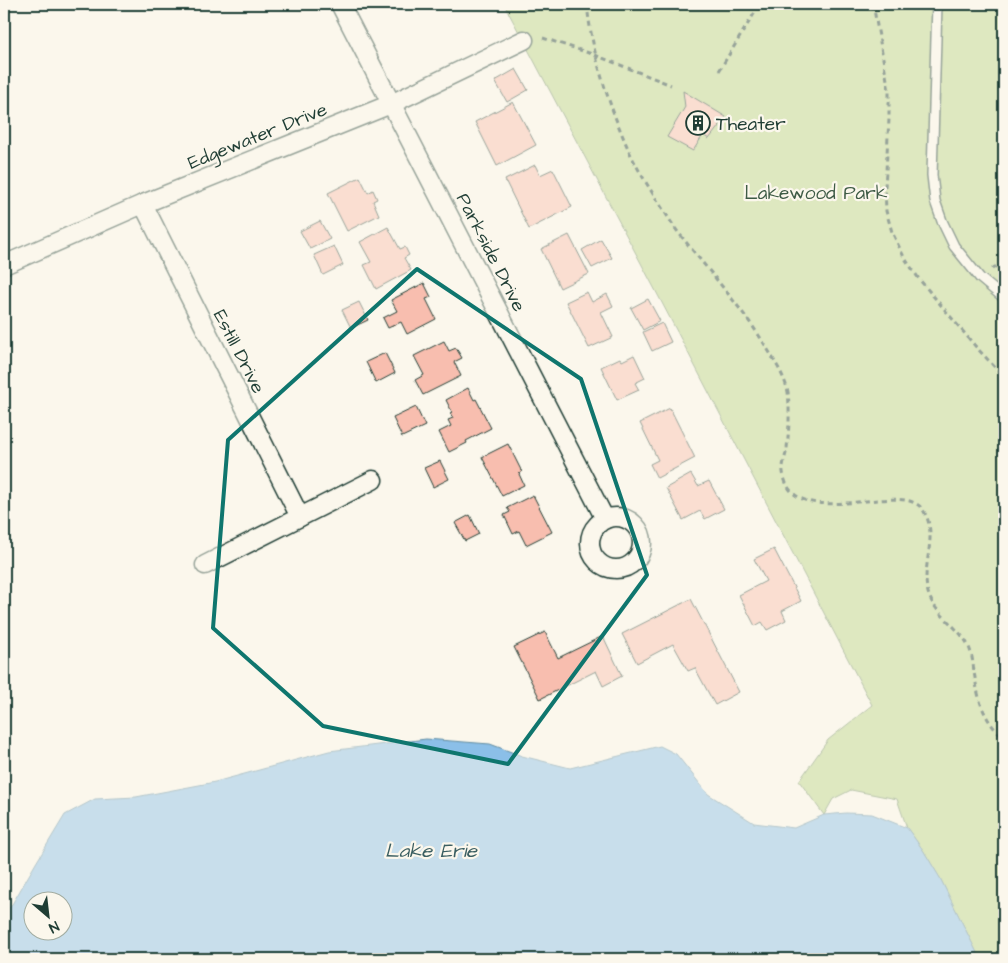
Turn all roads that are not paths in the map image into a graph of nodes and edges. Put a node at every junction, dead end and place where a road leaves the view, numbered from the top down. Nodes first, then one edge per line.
1 (340, 4) edge
2 (937, 4) edge
3 (524, 40) road end
4 (392, 104) junction
5 (143, 204) junction
6 (4, 265) edge
7 (1004, 298) edge
8 (374, 480) dead end
9 (300, 516) junction
10 (605, 520) dead end
11 (205, 565) dead end

1 - 4 street, Parkside Drive
2 - 7 lane
3 - 4 street, Edgewater Drive
4 - 5 street, Edgewater Drive
4 - 10 street, Parkside Drive
5 - 6 street, Edgewater Drive
5 - 9 street, Estill Drive
8 - 9 street
9 - 11 street

